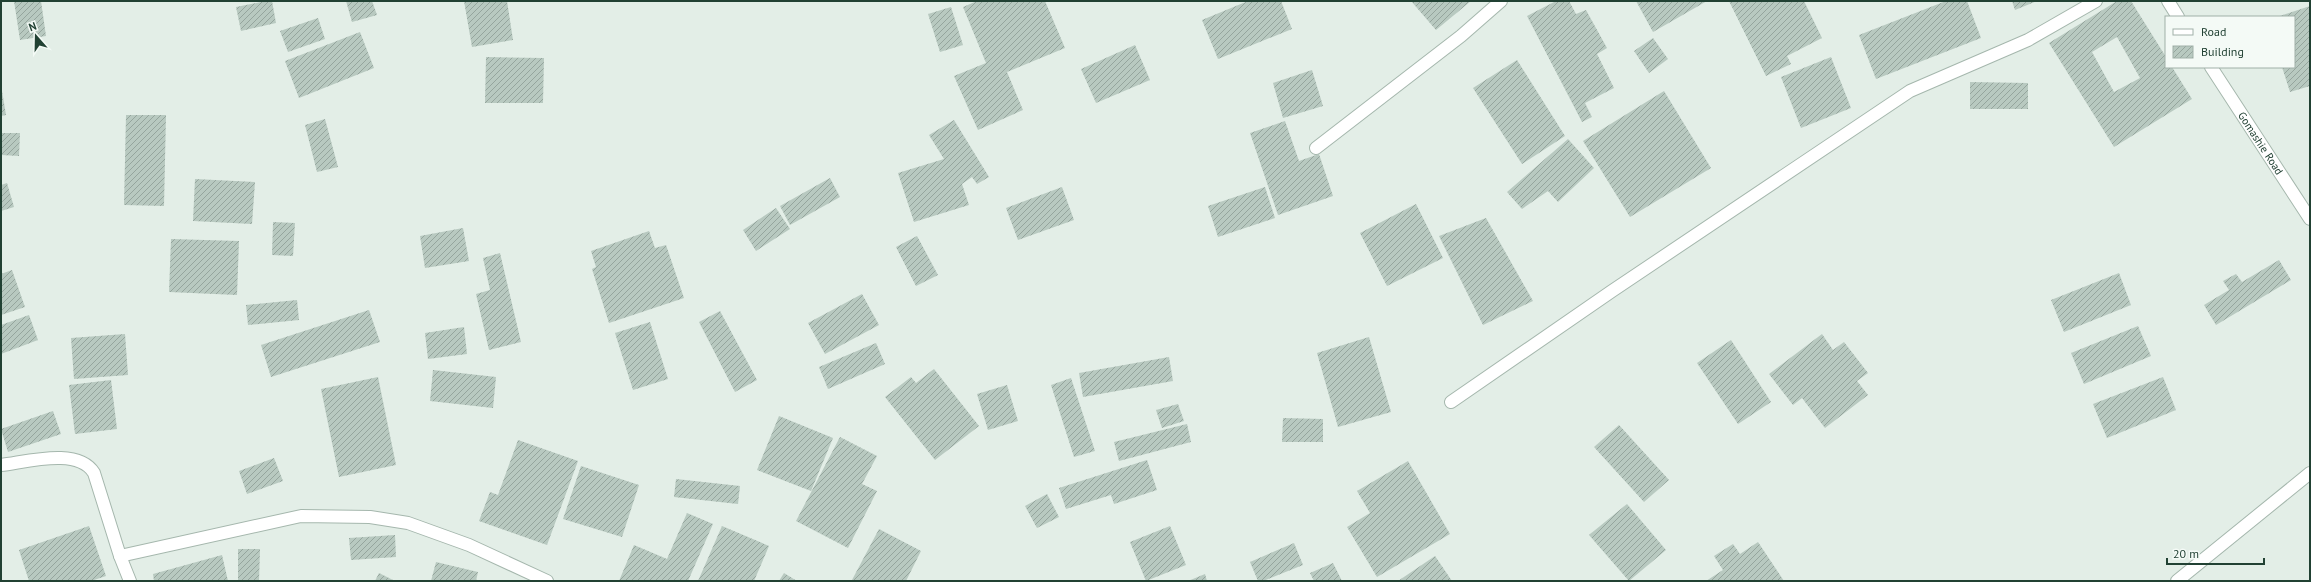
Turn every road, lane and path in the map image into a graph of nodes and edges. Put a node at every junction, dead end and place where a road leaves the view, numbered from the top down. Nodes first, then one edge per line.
1 (1501, 1) edge
2 (2096, 1) edge
3 (2168, 1) edge
4 (2177, 16) edge
5 (2212, 68) edge
6 (1316, 148) dead end
7 (2310, 219) edge
8 (1451, 402) dead end
9 (1, 465) edge
10 (2310, 473) edge
11 (120, 556) junction
12 (130, 581) edge
13 (547, 581) edge
14 (2177, 581) edge

1 - 6 street
2 - 8 street
3 - 4 street
5 - 7 street, Gomashie Road
9 - 11 street
10 - 14 street
11 - 12 street
11 - 13 street

